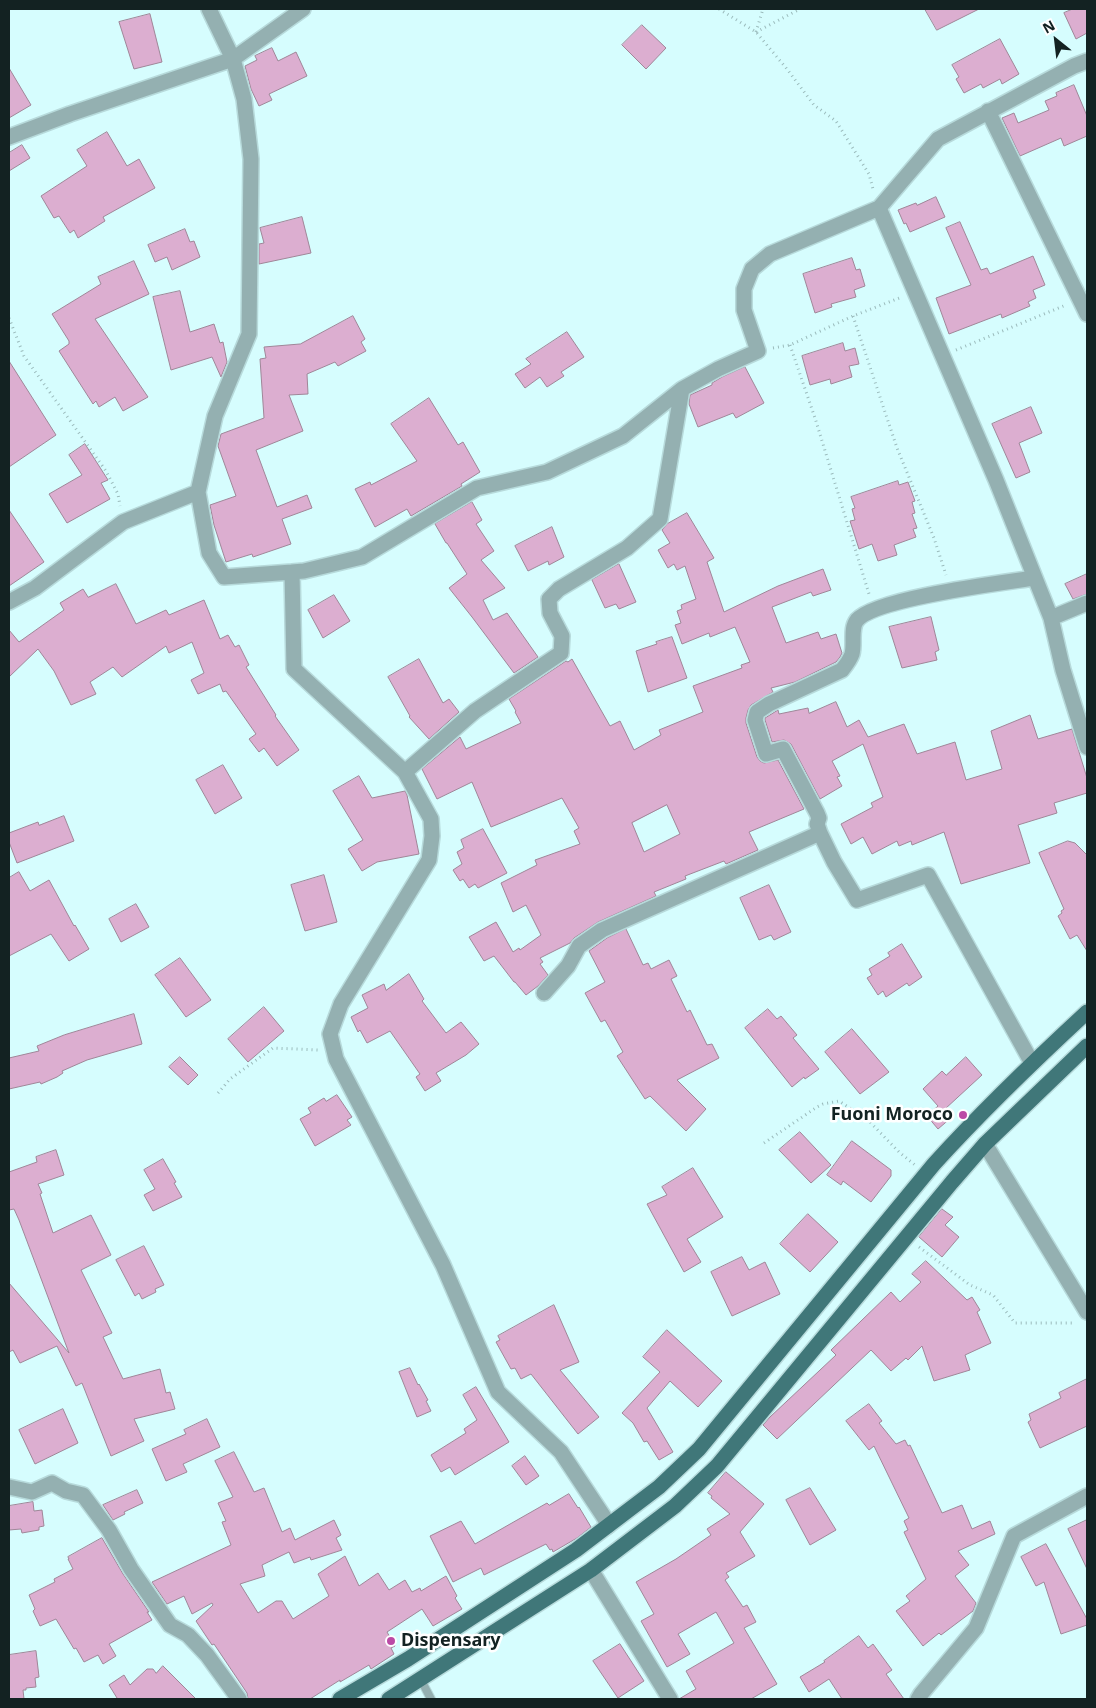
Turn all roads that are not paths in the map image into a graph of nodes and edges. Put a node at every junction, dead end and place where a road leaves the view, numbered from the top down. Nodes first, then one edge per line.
1 (209, 9) edge
2 (303, 9) edge
3 (232, 59) junction
4 (1087, 61) edge
5 (988, 111) junction
6 (9, 137) edge
7 (879, 208) junction
8 (1087, 314) edge
9 (682, 389) junction
10 (198, 492) junction
11 (292, 572) junction
12 (1034, 578) junction
13 (9, 602) edge
14 (1087, 603) edge
15 (1051, 618) junction
16 (1087, 747) edge
17 (405, 772) junction
18 (820, 834) junction
19 (544, 993) dead end
20 (1087, 1012) edge
21 (1087, 1046) edge
22 (1032, 1063) junction
23 (985, 1144) junction
24 (1083, 1317) edge
25 (9, 1486) edge
26 (1087, 1496) edge
27 (608, 1526) junction
28 (590, 1570) junction
29 (421, 1680) junction
30 (239, 1699) edge
31 (340, 1699) edge
32 (389, 1699) edge
33 (432, 1699) edge
34 (670, 1699) edge
35 (918, 1699) edge

1 - 3 street
2 - 3 street
3 - 6 street
3 - 10 street
4 - 5 street
5 - 7 street
5 - 8 street
7 - 9 street
7 - 12 street
9 - 11 street
9 - 17 street
10 - 11 street
10 - 13 street
11 - 17 street
12 - 15 street
12 - 18 street
14 - 15 street
15 - 16 street
17 - 27 street
18 - 19 street
18 - 22 street
20 - 22 main road
21 - 23 main road
22 - 27 main road
23 - 24 street
23 - 28 main road
25 - 30 street
26 - 35 street
27 - 31 main road
28 - 29 main road
28 - 34 street
29 - 32 main road
29 - 33 lane

